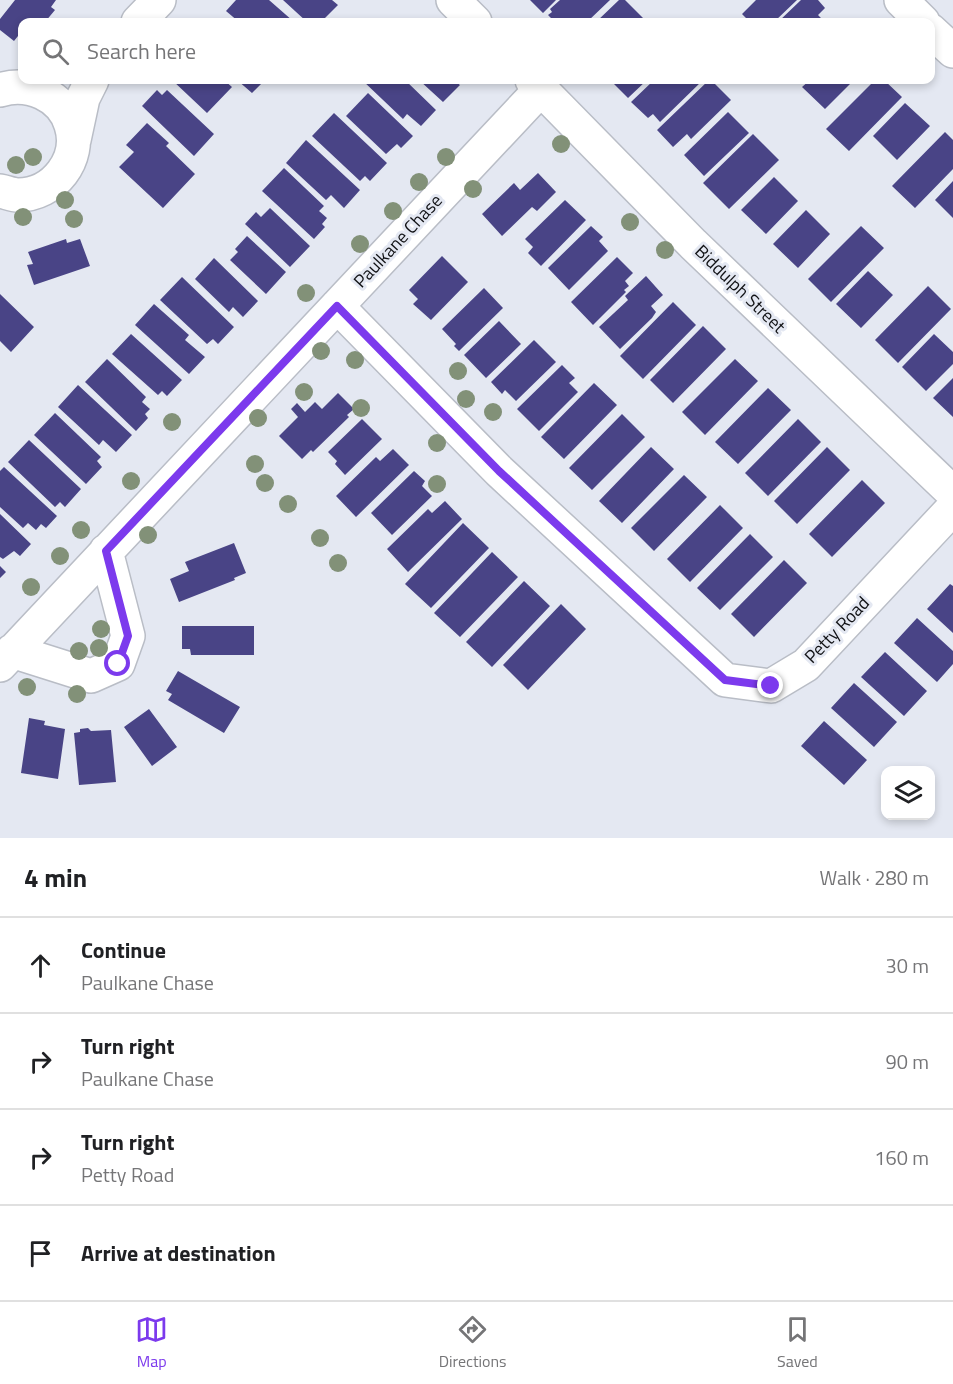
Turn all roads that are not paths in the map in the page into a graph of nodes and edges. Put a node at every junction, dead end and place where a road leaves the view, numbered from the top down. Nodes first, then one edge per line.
1 (159, 0) edge
2 (453, 0) edge
3 (901, 0) edge
4 (142, 18) edge
5 (472, 18) edge
6 (919, 18) edge
7 (935, 35) edge
8 (953, 51) edge
9 (53, 84) edge
10 (90, 84) edge
11 (537, 84) edge
12 (6, 89) edge
13 (74, 140) junction
14 (6, 194) edge
15 (337, 306) junction
16 (953, 493) edge
17 (953, 508) edge
18 (106, 551) junction
19 (6, 658) edge

1 - 4 street
2 - 5 street
3 - 6 street
7 - 8 street
9 - 12 street
10 - 13 street
11 - 15 street, Paulkane Chase
11 - 16 street, Biddulph Street
12 - 13 street
13 - 14 street
15 - 17 street, Petty Road
15 - 18 street, Paulkane Chase
18 - 19 street, Paulkane Chase
18 - 19 street, Paulkane Chase

